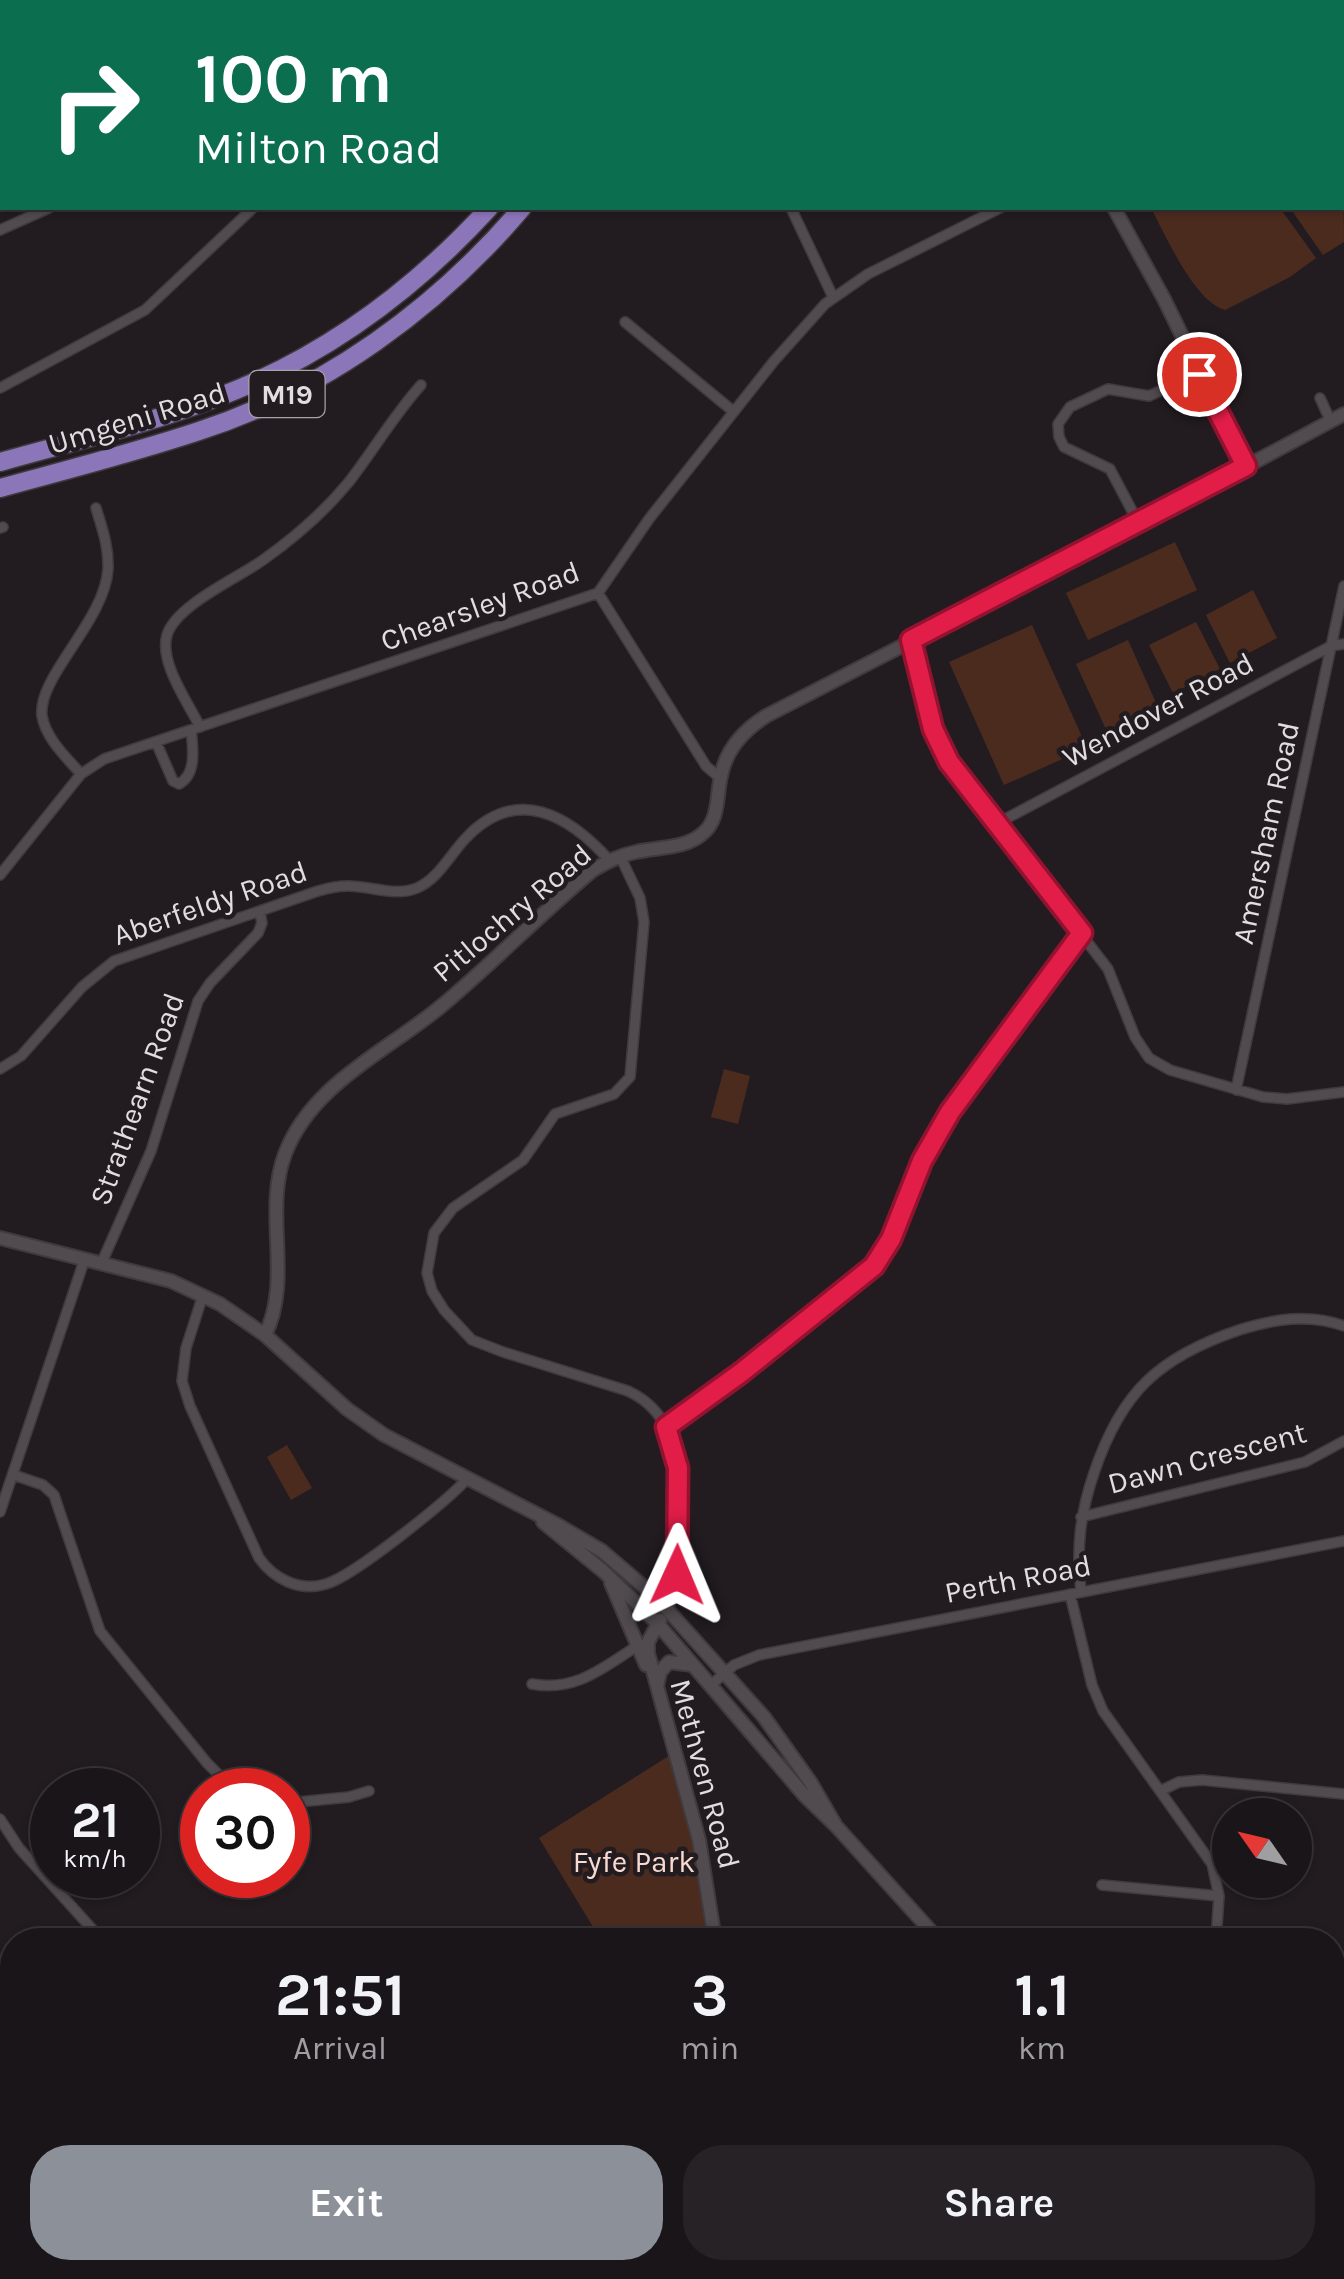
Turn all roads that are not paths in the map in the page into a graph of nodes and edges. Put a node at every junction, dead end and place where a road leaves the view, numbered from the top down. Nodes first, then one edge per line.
1 (45, 210) edge
2 (251, 210) edge
3 (486, 210) edge
4 (520, 210) edge
5 (792, 210) edge
6 (996, 210) edge
7 (1115, 210) edge
8 (0, 230) edge
9 (833, 297) junction
10 (625, 322) dead end
11 (1199, 374) junction
12 (422, 385) dead end
13 (0, 388) edge
14 (1320, 398) dead end
15 (734, 412) junction
16 (1344, 414) edge
17 (1331, 422) junction
18 (0, 462) edge
19 (1246, 466) junction
20 (0, 488) edge
21 (96, 508) dead end
22 (1139, 524) junction
23 (1344, 586) edge
24 (598, 592) junction
25 (911, 640) junction
26 (1344, 644) edge
27 (1331, 646) junction
28 (195, 728) junction
29 (156, 742) junction
30 (81, 774) junction
31 (720, 778) junction
32 (996, 824) junction
33 (615, 858) junction
34 (0, 875) edge
35 (260, 913) junction
36 (1082, 933) junction
37 (0, 1068) edge
38 (1236, 1090) junction
39 (1344, 1092) edge
40 (0, 1238) edge
41 (85, 1258) junction
42 (102, 1262) junction
43 (203, 1296) junction
44 (1344, 1326) edge
45 (265, 1335) junction
46 (666, 1427) junction
47 (1344, 1441) edge
48 (14, 1475) junction
49 (468, 1478) junction
50 (4, 1487) edge
51 (0, 1512) edge
52 (539, 1517) junction
53 (1080, 1518) junction
54 (1344, 1541) edge
55 (606, 1574) junction
56 (677, 1575) junction
57 (640, 1584) junction
58 (1076, 1593) junction
59 (667, 1610) junction
60 (657, 1623) junction
61 (637, 1646) junction
62 (692, 1665) junction
63 (725, 1672) junction
64 (655, 1681) junction
65 (532, 1684) dead end
66 (711, 1685) junction
67 (211, 1768) edge
68 (1160, 1791) junction
69 (370, 1792) dead end
70 (1344, 1794) edge
71 (310, 1801) edge
72 (0, 1819) edge
73 (836, 1826) junction
74 (1212, 1864) edge
75 (1102, 1885) dead end
76 (1212, 1895) edge
77 (1219, 1898) edge
78 (91, 1928) edge
79 (713, 1928) edge
80 (928, 1928) edge
81 (1217, 1928) edge

1 - 8 street
2 - 13 street
3 - 18 highway, Umgeni Road / M19
4 - 20 highway, Umgeni Road / M19
5 - 9 street
6 - 9 street, Chearsley Road
7 - 11 street
9 - 15 street, Chearsley Road
10 - 15 street
11 - 19 street
11 - 22 street
12 - 28 street
14 - 17 street
15 - 24 street, Chearsley Road
16 - 17 street, Pitlochry Road
17 - 19 street, Pitlochry Road
19 - 22 street, Pitlochry Road
21 - 30 street
22 - 25 street, Pitlochry Road
23 - 27 street, Amersham Road
24 - 28 street, Chearsley Road
24 - 31 street
25 - 31 street, Pitlochry Road
25 - 32 street
26 - 27 street, Wendover Road
27 - 32 street, Wendover Road
27 - 38 street, Amersham Road
28 - 29 street, Chearsley Road
28 - 29 street
29 - 30 street, Chearsley Road
30 - 34 street, Chearsley Road
31 - 33 street, Pitlochry Road
32 - 36 street
33 - 35 street, Aberfeldy Road
33 - 45 street, Pitlochry Road
33 - 46 street, Aberfeldy Road
35 - 37 street, Aberfeldy Road
35 - 42 street, Strathearn Road
36 - 38 street
36 - 46 street
38 - 39 street
40 - 41 street
41 - 42 street
41 - 48 street
42 - 43 street
43 - 45 street
43 - 49 street
44 - 53 street, Dawn Crescent
45 - 49 street
46 - 56 street
47 - 53 street, Dawn Crescent
48 - 50 street
48 - 67 street
49 - 52 street
50 - 51 street
52 - 55 street
52 - 57 street
53 - 58 street, Dawn Crescent
54 - 58 street, Perth Road
55 - 60 street
55 - 61 street
56 - 57 street
56 - 59 street
57 - 59 street
58 - 63 street, Perth Road
58 - 68 street, Dawn Crescent
59 - 60 street
59 - 63 street
60 - 62 street
60 - 64 street, Methven Road
61 - 64 street
61 - 65 street
62 - 64 street
62 - 66 street
63 - 66 street, Perth Road
63 - 73 street
64 - 79 street, Methven Road
66 - 73 street
68 - 70 street
68 - 74 street, Dawn Crescent
69 - 71 street
72 - 78 street
73 - 80 street
75 - 76 street
77 - 81 street

